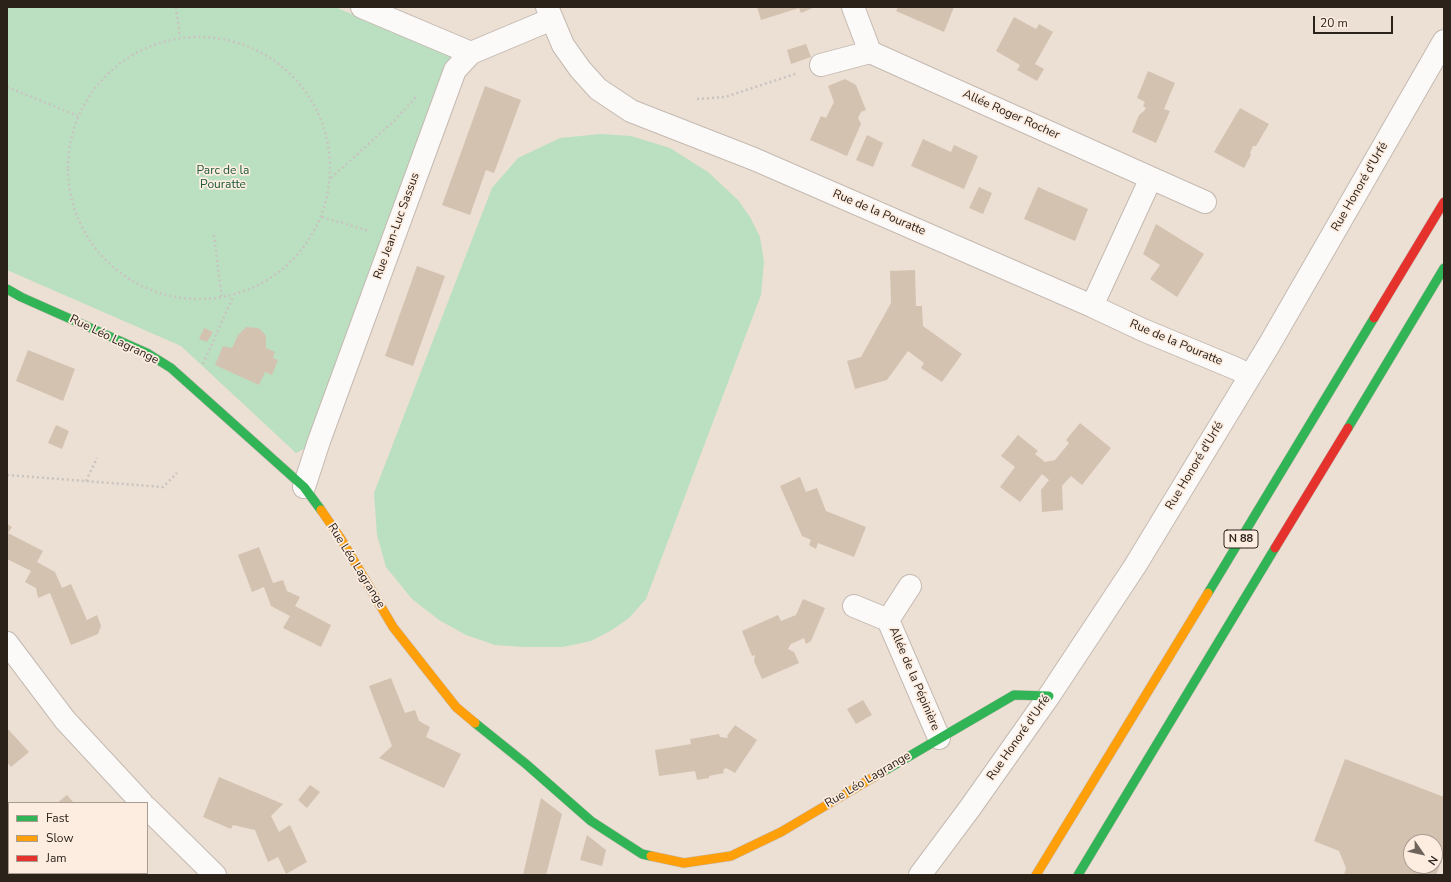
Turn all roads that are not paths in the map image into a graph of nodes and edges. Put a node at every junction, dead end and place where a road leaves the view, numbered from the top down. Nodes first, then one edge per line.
1 (362, 7) edge
2 (854, 7) edge
3 (550, 13) edge
4 (1444, 41) edge
5 (870, 52) junction
6 (471, 53) junction
7 (821, 65) road end
8 (1151, 178) junction
9 (1205, 202) dead end
10 (1444, 202) edge
11 (1444, 268) edge
12 (12, 295) edge
13 (1092, 306) junction
14 (1250, 376) junction
15 (304, 487) junction
16 (910, 586) dead end
17 (854, 606) dead end
18 (888, 620) junction
19 (7, 643) edge
20 (1049, 696) junction
21 (939, 738) junction
22 (141, 802) edge
23 (148, 809) edge
24 (685, 869) edge
25 (216, 875) edge
26 (920, 875) edge
27 (1036, 875) edge
28 (1078, 875) edge

1 - 6 street
2 - 5 street
3 - 6 street, Rue Jean-Luc Sassus
3 - 13 street, Rue de la Pouratte
4 - 14 street, Rue Honoré d'Urfé
5 - 7 street
5 - 8 street, Allée Roger Rocher
6 - 15 street, Rue Jean-Luc Sassus
8 - 9 street, Allée Roger Rocher
8 - 13 street
10 - 27 main road, N 88
11 - 28 main road, N 88
12 - 15 main road, Rue Léo Lagrange
13 - 14 street, Rue de la Pouratte
14 - 20 street, Rue Honoré d'Urfé
15 - 24 main road, Rue Léo Lagrange
16 - 18 street, Allée de la Pépinière
17 - 18 street, Allée de la Pépinière
18 - 21 street, Allée de la Pépinière
19 - 22 street
20 - 21 main road, Rue Léo Lagrange
20 - 26 street, Rue Honoré d'Urfé
21 - 24 main road, Rue Léo Lagrange
23 - 25 street

